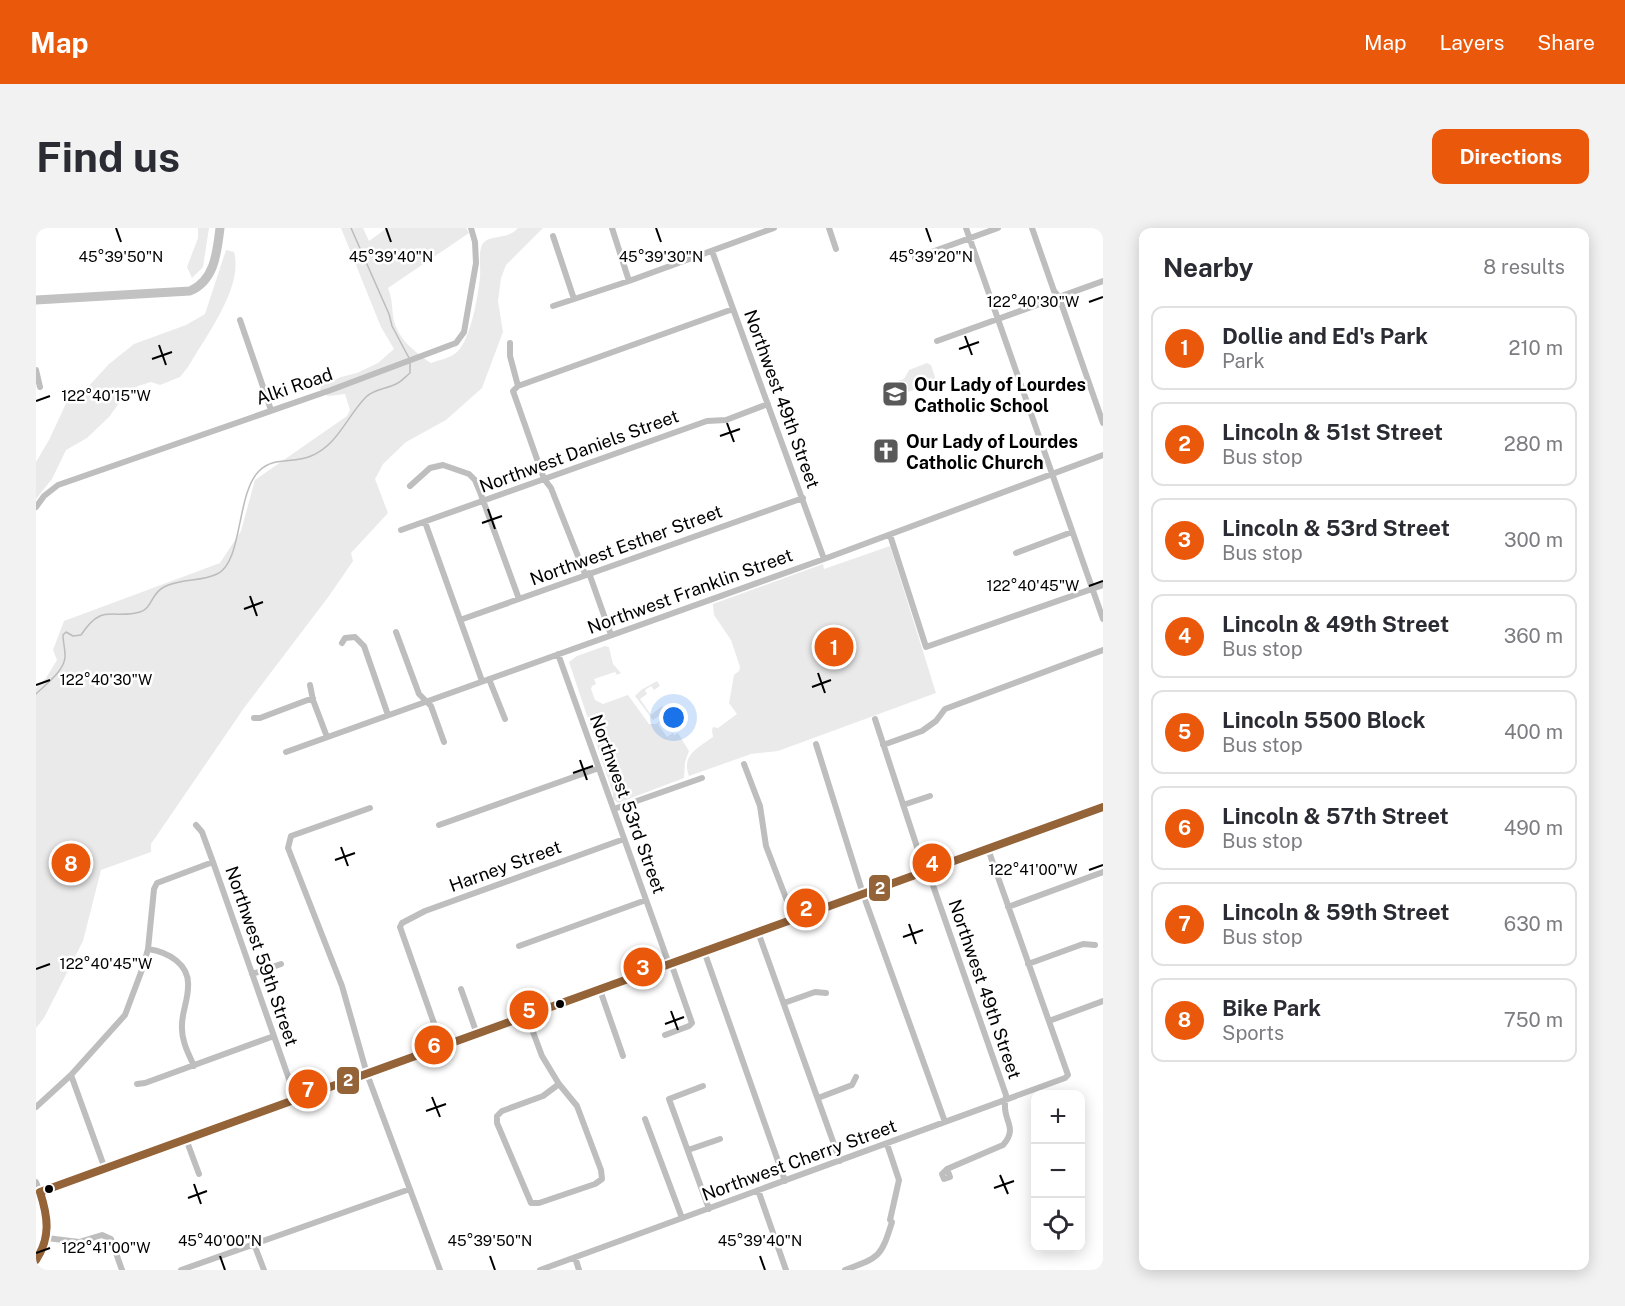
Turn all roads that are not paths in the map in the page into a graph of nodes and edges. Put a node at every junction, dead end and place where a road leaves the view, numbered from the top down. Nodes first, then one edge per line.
1 (220, 228) edge
2 (471, 228) edge
3 (612, 228) edge
4 (774, 228) edge
5 (829, 228) edge
6 (966, 228) edge
7 (998, 228) edge
8 (1032, 228) edge
9 (553, 236) dead end
10 (969, 238) junction
11 (836, 249) dead end
12 (712, 251) junction
13 (915, 258) dead end
14 (629, 281) junction
15 (1103, 281) edge
16 (1059, 297) junction
17 (574, 299) junction
18 (36, 300) edge
19 (553, 306) dead end
20 (733, 309) junction
21 (998, 319) junction
22 (240, 320) dead end
23 (937, 341) dead end
24 (510, 343) dead end
25 (36, 370) edge
26 (518, 386) junction
27 (40, 387) dead end
28 (768, 404) junction
29 (271, 410) junction
30 (1101, 413) edge
31 (1103, 423) edge
32 (1103, 455) edge
33 (1052, 474) junction
34 (544, 479) junction
35 (410, 486) dead end
36 (803, 498) junction
37 (483, 501) junction
38 (36, 507) edge
39 (425, 522) junction
40 (401, 530) dead end
41 (1072, 532) junction
42 (890, 535) junction
43 (1016, 553) dead end
44 (824, 559) junction
45 (587, 574) junction
46 (1103, 585) edge
47 (1092, 589) junction
48 (519, 599) junction
49 (1103, 619) edge
50 (460, 620) junction
51 (396, 632) dead end
52 (611, 635) junction
53 (342, 643) dead end
54 (1103, 650) edge
55 (558, 654) junction
56 (489, 679) junction
57 (482, 681) junction
58 (310, 685) dead end
59 (313, 698) junction
60 (427, 701) junction
61 (388, 715) junction
62 (254, 718) dead end
63 (875, 719) dead end
64 (505, 720) dead end
65 (327, 737) junction
66 (444, 742) dead end
67 (816, 744) dead end
68 (884, 745) junction
69 (286, 752) dead end
70 (744, 764) dead end
71 (598, 768) junction
72 (702, 778) dead end
73 (930, 796) dead end
74 (903, 805) junction
75 (1103, 807) edge
76 (370, 808) dead end
77 (614, 809) junction
78 (196, 825) dead end
79 (439, 825) dead end
80 (624, 839) junction
81 (988, 849) junction
82 (213, 862) junction
83 (928, 871) junction
84 (1103, 873) edge
85 (863, 894) junction
86 (646, 900) junction
87 (1008, 907) junction
88 (794, 919) junction
89 (758, 932) junction
90 (1095, 945) dead end
91 (519, 946) dead end
92 (148, 949) junction
93 (704, 951) junction
94 (281, 964) dead end
95 (670, 964) junction
96 (1028, 964) junction
97 (252, 974) junction
98 (461, 989) dead end
99 (600, 990) junction
100 (826, 993) dead end
101 (1103, 1001) edge
102 (784, 1003) junction
103 (527, 1016) junction
104 (1049, 1021) junction
105 (477, 1034) junction
106 (665, 1035) dead end
107 (274, 1036) junction
108 (442, 1046) junction
109 (623, 1056) dead end
110 (194, 1066) junction
111 (367, 1074) junction
112 (71, 1075) junction
113 (856, 1077) dead end
114 (137, 1084) dead end
115 (559, 1084) junction
116 (703, 1086) dead end
117 (818, 1098) junction
118 (296, 1100) junction
119 (1007, 1100) junction
120 (36, 1107) edge
121 (645, 1119) dead end
122 (945, 1122) junction
123 (186, 1139) junction
124 (720, 1139) dead end
125 (887, 1144) junction
126 (688, 1150) junction
127 (840, 1161) junction
128 (105, 1169) junction
129 (947, 1169) dead end
130 (199, 1174) dead end
131 (785, 1181) junction
132 (36, 1182) edge
133 (410, 1189) junction
134 (759, 1190) junction
135 (38, 1193) edge
136 (709, 1209) junction
137 (682, 1218) junction
138 (47, 1238) junction
139 (254, 1244) junction
140 (575, 1257) junction
141 (36, 1260) edge
142 (195, 1268) edge
143 (122, 1270) edge
144 (181, 1270) edge
145 (264, 1270) edge
146 (440, 1270) edge
147 (540, 1270) edge
148 (579, 1270) edge
149 (786, 1270) edge
150 (845, 1270) edge

1 - 18 street
2 - 29 street, Alki Road
3 - 14 street
4 - 12 street
5 - 11 street
6 - 10 street
7 - 10 street
8 - 16 street
9 - 17 street
10 - 13 street
10 - 21 street
12 - 14 street
12 - 20 street, Northwest 49th Street
14 - 17 street
15 - 16 street
16 - 21 street
16 - 30 street
17 - 19 street
20 - 26 street
20 - 28 street, Northwest 49th Street
21 - 23 street
21 - 33 street
22 - 29 street
24 - 26 street
25 - 27 street
26 - 34 street
28 - 34 street, Northwest Daniels Street
28 - 36 street, Northwest 49th Street
29 - 38 street, Alki Road
30 - 31 street
32 - 33 street, Northwest Franklin Street
33 - 41 street
33 - 42 street, Northwest Franklin Street
34 - 37 street, Northwest Daniels Street
34 - 45 street
35 - 37 street
36 - 44 street, Northwest 49th Street
36 - 45 street, Northwest Esther Street
37 - 39 street, Northwest Daniels Street
37 - 48 street
39 - 40 street, Northwest Daniels Street
39 - 50 street
41 - 43 street
41 - 47 street
42 - 44 street, Northwest Franklin Street
42 - 47 street
44 - 52 street, Northwest Franklin Street
45 - 48 street, Northwest Esther Street
45 - 52 street
46 - 47 street
47 - 49 street
48 - 50 street, Northwest Esther Street
50 - 57 street
51 - 60 street
52 - 55 street, Northwest Franklin Street
53 - 61 street
54 - 68 street
55 - 56 street, Northwest Franklin Street
55 - 71 street, Northwest 53rd Street
56 - 57 street, Northwest Franklin Street
56 - 64 street
57 - 60 street, Northwest Franklin Street
58 - 59 street
59 - 62 street
59 - 65 street
60 - 61 street, Northwest Franklin Street
60 - 66 street
61 - 65 street, Northwest Franklin Street
63 - 68 street, Northwest 49th Street
65 - 69 street, Northwest Franklin Street
67 - 85 street
68 - 74 street, Northwest 49th Street
70 - 88 street
71 - 77 street, Northwest 53rd Street
71 - 79 street
72 - 77 street
73 - 74 street
74 - 83 street, Northwest 49th Street
75 - 81 street
76 - 111 street
77 - 80 street, Northwest 53rd Street
78 - 82 street, Northwest 59th Street
80 - 86 street, Northwest 53rd Street
80 - 108 street, Harney Street
81 - 83 street
81 - 87 street
82 - 92 street
82 - 97 street, Northwest 59th Street
83 - 85 street
83 - 119 street, Northwest 49th Street
84 - 87 street
85 - 88 street
85 - 122 street
86 - 91 street
86 - 95 street, Northwest 53rd Street
87 - 96 street
88 - 89 street
89 - 93 street
89 - 102 street
90 - 96 street
92 - 110 street
92 - 112 street
93 - 95 street
93 - 131 street
94 - 97 street
95 - 99 street
95 - 106 street, Northwest 53rd Street
96 - 104 street
97 - 107 street, Northwest 59th Street
98 - 105 street
99 - 103 street
99 - 109 street
100 - 102 street
101 - 104 street
102 - 117 street
103 - 105 street
103 - 115 street
104 - 119 street, Northwest Cherry Street
105 - 108 street
107 - 110 street
107 - 118 street, Northwest 59th Street
108 - 111 street
110 - 114 street
111 - 118 street
111 - 133 street
112 - 120 street
112 - 128 street
113 - 117 street
115 - 115 street
116 - 126 street
117 - 127 street
118 - 123 street
119 - 122 street, Northwest Cherry Street
119 - 129 street, Northwest 49th Street
121 - 137 street
122 - 125 street, Northwest Cherry Street
123 - 128 street
123 - 130 street
124 - 126 street
125 - 127 street, Northwest Cherry Street
125 - 150 street
126 - 136 street
127 - 131 street, Northwest Cherry Street
128 - 135 street
131 - 134 street, Northwest Cherry Street
132 - 135 street
133 - 139 street
133 - 146 street
134 - 136 street, Northwest Cherry Street
134 - 149 street
135 - 138 street
136 - 137 street, Northwest Cherry Street
137 - 140 street, Northwest Cherry Street
138 - 141 street
138 - 143 street
139 - 142 street
139 - 145 street
140 - 147 street, Northwest Cherry Street
140 - 148 street
142 - 144 street

